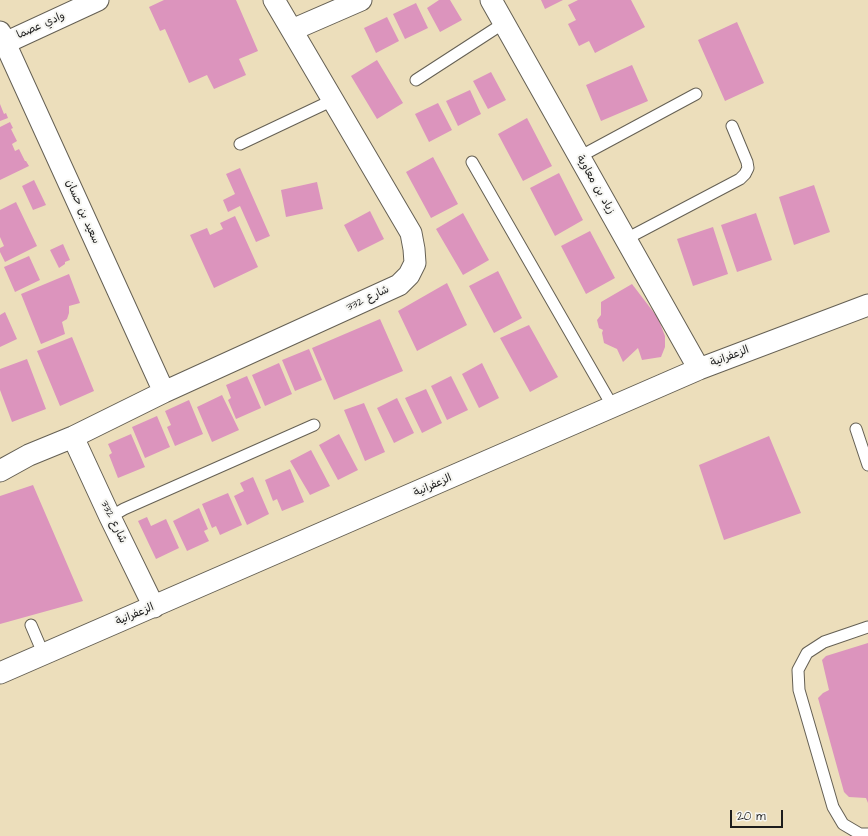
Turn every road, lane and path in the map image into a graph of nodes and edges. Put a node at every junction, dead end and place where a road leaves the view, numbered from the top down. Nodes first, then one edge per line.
1 (98, 0) edge
2 (274, 0) edge
3 (361, 0) edge
4 (490, 0) edge
5 (504, 23) junction
6 (292, 30) junction
7 (2, 37) edge
8 (416, 80) dead end
9 (696, 94) dead end
10 (333, 100) junction
11 (732, 126) dead end
12 (240, 144) dead end
13 (579, 157) junction
14 (472, 162) dead end
15 (626, 239) junction
16 (868, 305) edge
17 (699, 369) junction
18 (164, 392) junction
19 (613, 407) junction
20 (314, 425) dead end
21 (856, 429) dead end
22 (73, 437) junction
23 (868, 465) edge
24 (0, 471) edge
25 (110, 517) junction
26 (154, 607) junction
27 (31, 625) dead end
28 (868, 627) edge
29 (43, 653) junction
30 (0, 673) edge
31 (868, 834) edge

1 - 7 street, وادي عصما
2 - 6 street, شارع 332
3 - 6 street
4 - 5 street, زياد بن معاوية
5 - 8 lane
5 - 13 street, زياد بن معاوية
6 - 10 street, شارع 332
7 - 18 street, سعيد بن حسان
9 - 13 lane
10 - 12 lane
10 - 18 street, شارع 332
11 - 15 lane
13 - 15 street, زياد بن معاوية
14 - 19 lane
15 - 17 street, زياد بن معاوية
16 - 17 street, الزعفرانية
17 - 19 street, الزعفرانية
18 - 22 street, شارع 332
19 - 26 street, الزعفرانية
20 - 25 lane
21 - 23 lane
22 - 24 street, شارع 332
22 - 25 street, شارع 332
25 - 26 street, شارع 332
26 - 29 street, الزعفرانية
27 - 29 lane
28 - 31 lane
29 - 30 street, الزعفرانية

